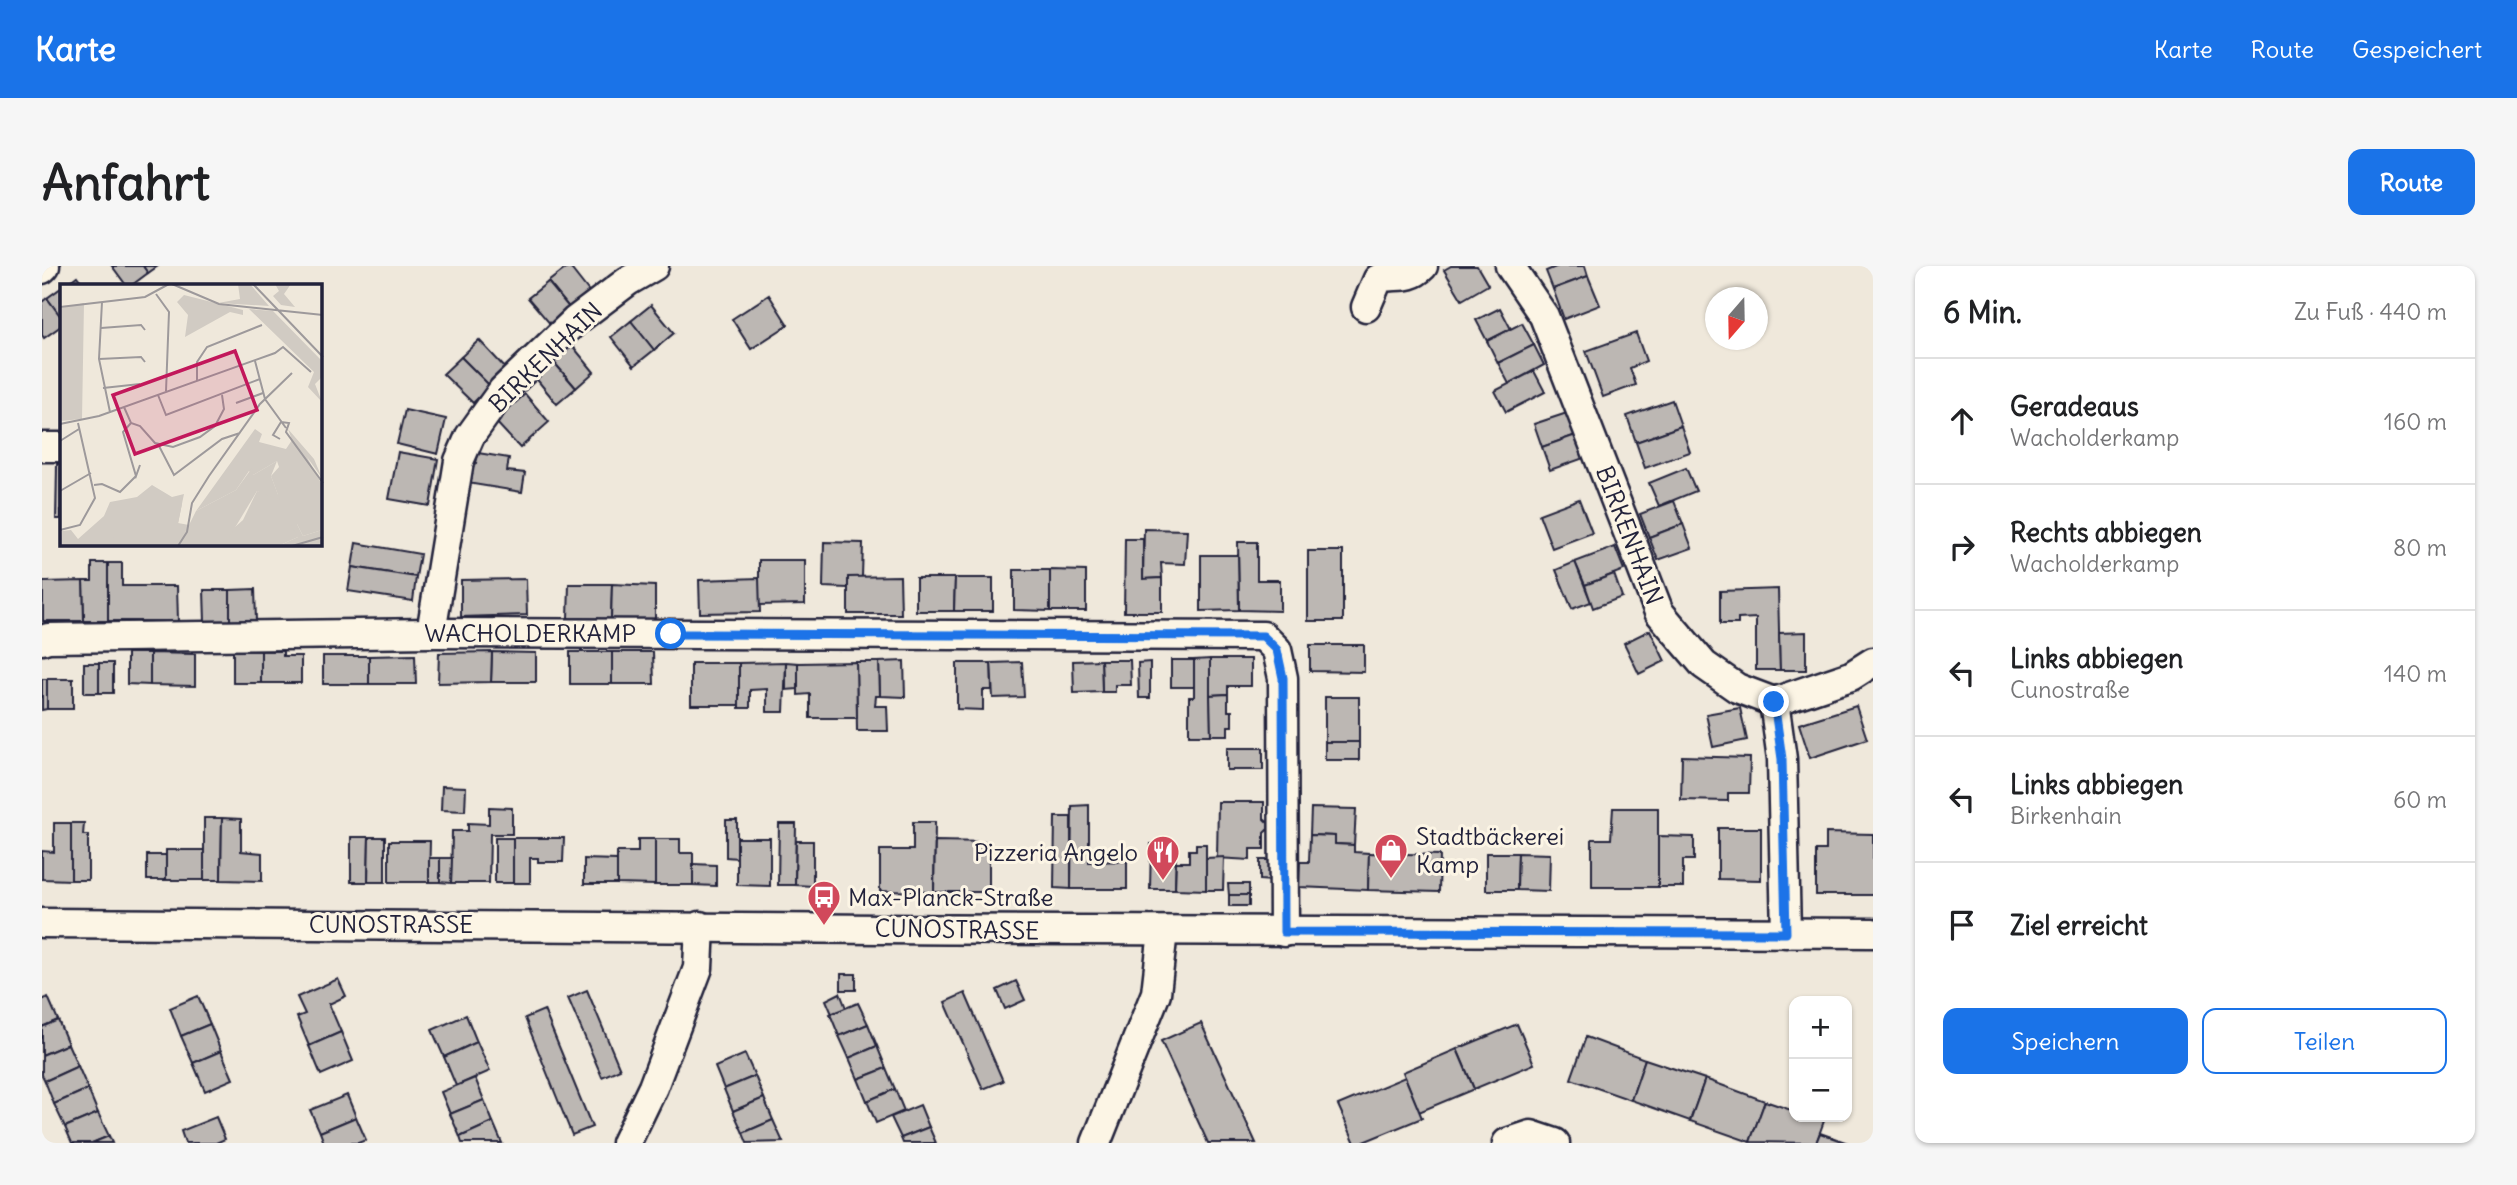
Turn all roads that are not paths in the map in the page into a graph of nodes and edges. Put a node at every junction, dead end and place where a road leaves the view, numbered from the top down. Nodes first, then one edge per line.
1 (654, 266) edge
2 (1423, 266) edge
3 (1510, 266) edge
4 (1366, 307) dead end
5 (42, 447) edge
6 (60, 447) edge
7 (431, 633) junction
8 (42, 640) edge
9 (1873, 663) edge
10 (1774, 702) junction
11 (42, 923) edge
12 (700, 926) junction
13 (1163, 931) junction
14 (1284, 932) junction
15 (1786, 933) junction
16 (1873, 933) edge
17 (626, 1143) edge
18 (1096, 1143) edge
19 (1507, 1143) edge
20 (1555, 1143) edge

1 - 7 street, BIRKENHAIN
2 - 4 street
3 - 10 street, BIRKENHAIN
5 - 6 street
7 - 8 street, WACHOLDERKAMP
7 - 14 street, WACHOLDERKAMP
9 - 10 street
10 - 15 street
11 - 12 street, CUNOSTRASSE
12 - 13 street, CUNOSTRASSE
12 - 17 street
13 - 14 street, CUNOSTRASSE
13 - 18 street
14 - 15 street, CUNOSTRASSE
15 - 16 street, CUNOSTRASSE
19 - 20 street

